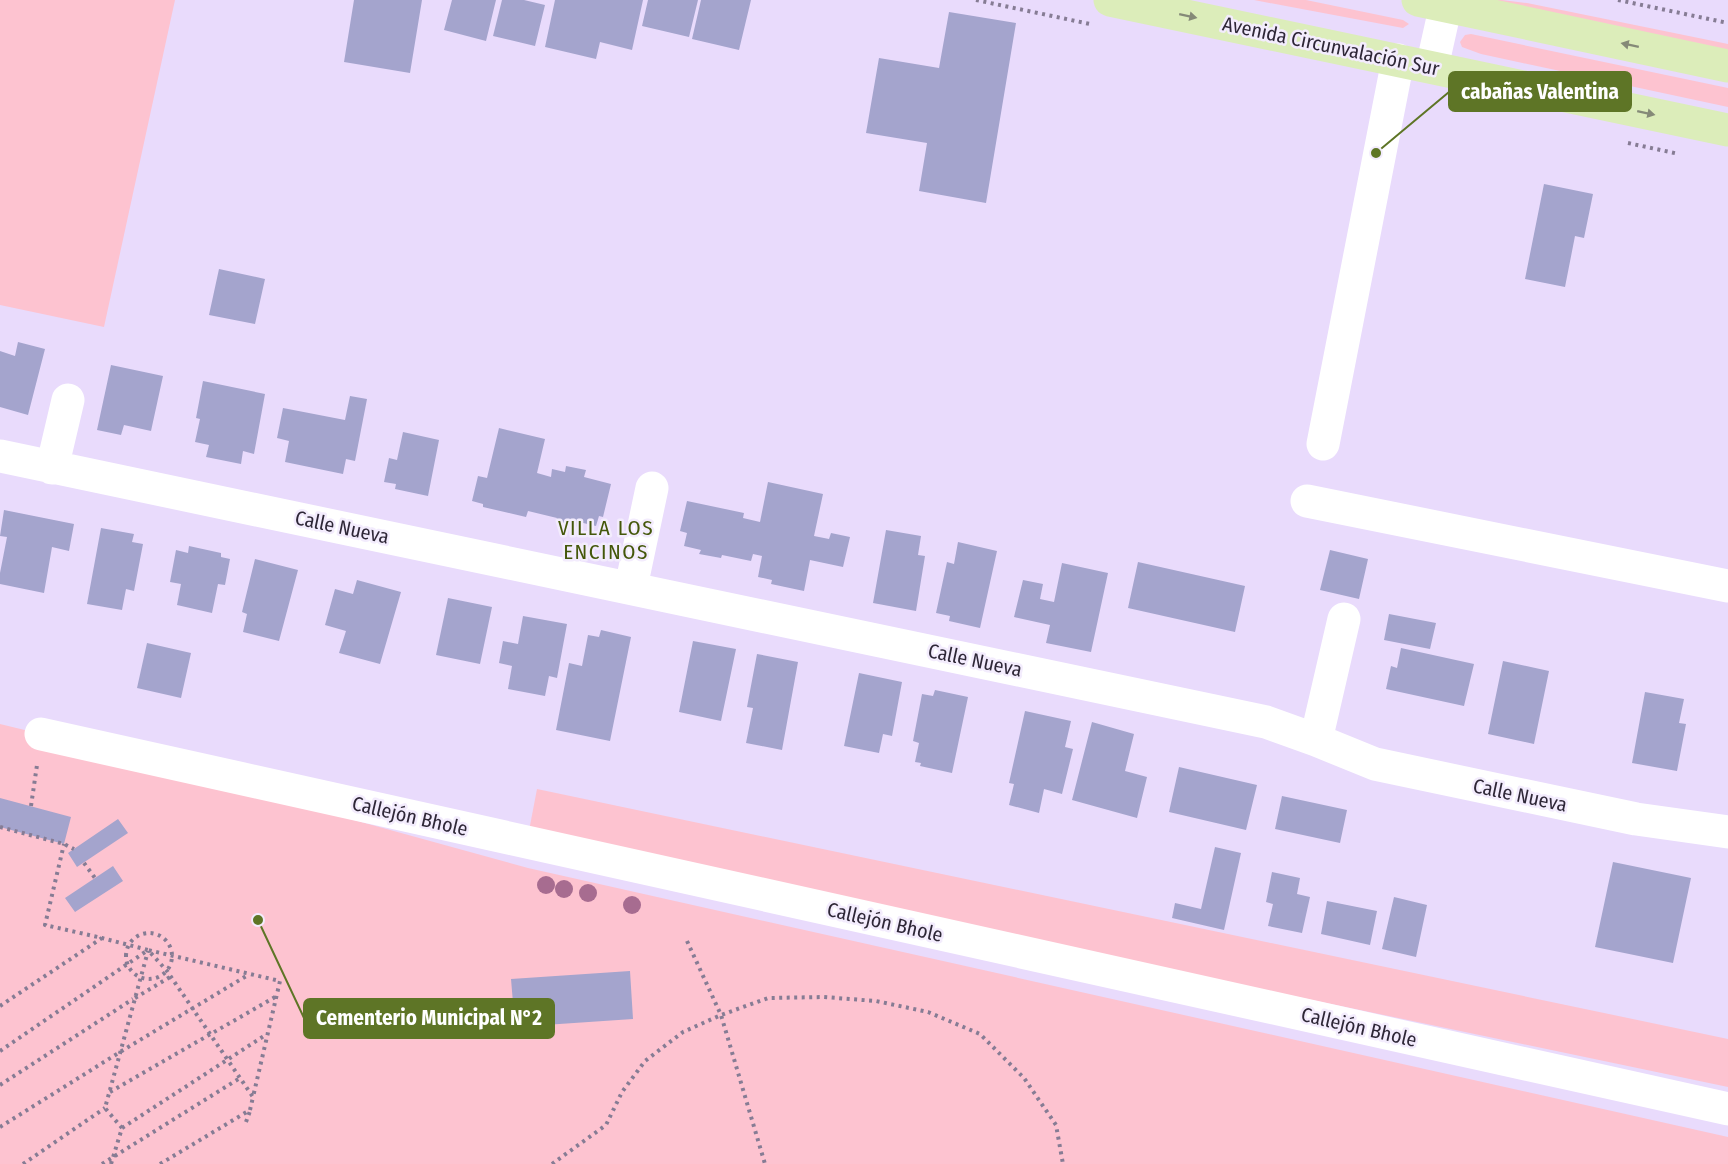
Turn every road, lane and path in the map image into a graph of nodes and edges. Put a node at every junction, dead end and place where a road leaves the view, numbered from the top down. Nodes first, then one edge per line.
1 (1110, 0) edge
2 (1618, 0) edge
3 (1437, 2) edge
4 (1728, 23) edge
5 (1398, 60) junction
6 (1728, 66) edge
7 (1432, 67) junction
8 (1728, 130) edge
9 (68, 400) dead end
10 (1323, 444) dead end
11 (0, 456) edge
12 (52, 468) junction
13 (652, 488) dead end
14 (1307, 501) dead end
15 (1728, 586) edge
16 (631, 587) junction
17 (1344, 619) dead end
18 (41, 734) joint
19 (1316, 740) junction
20 (31, 806) dead end
21 (0, 827) edge
22 (1728, 832) edge
23 (64, 844) junction
24 (74, 849) dead end
25 (84, 863) dead end
26 (95, 878) dead end
27 (102, 938) junction
28 (687, 941) dead end
29 (128, 945) junction
30 (148, 950) junction
31 (172, 956) junction
32 (127, 965) junction
33 (167, 971) junction
34 (249, 974) junction
35 (170, 977) junction
36 (139, 978) junction
37 (276, 996) junction
38 (134, 999) junction
39 (0, 1006) edge
40 (121, 1007) dead end
41 (192, 1009) junction
42 (721, 1015) junction
43 (267, 1034) junction
44 (210, 1035) junction
45 (0, 1051) edge
46 (120, 1052) junction
47 (226, 1059) junction
48 (240, 1078) junction
49 (0, 1085) edge
50 (109, 1093) junction
51 (254, 1097) junction
52 (105, 1108) junction
53 (250, 1110) junction
54 (1728, 1110) edge
55 (246, 1122) dead end
56 (0, 1127) edge
57 (122, 1128) junction
58 (112, 1158) junction
59 (23, 1164) edge
60 (102, 1164) edge
61 (111, 1164) edge
62 (160, 1164) edge
63 (552, 1164) edge
64 (765, 1164) edge
65 (1063, 1164) edge

1 -> 5 main road, Avenida Circunvalación Sur
2 - 4 path
6 -> 3 main road
3 - 7 street
5 - 7 main road, Avenida Circunvalación Sur
5 - 10 street
7 -> 8 main road, Avenida Circunvalación Sur
9 - 12 street
11 - 12 street, Calle Nueva
12 - 16 street, Calle Nueva
13 - 16 street
14 - 15 street
16 - 19 street, Calle Nueva
17 - 19 street
18 - 20 path
18 - 54 street, Callejón Bhole
19 - 22 street, Calle Nueva
21 - 23 path
23 - 24 path
23 - 27 path
25 - 26 path
27 - 29 path
27 - 39 path
28 - 42 path
29 - 30 path
29 - 31 path
29 - 32 path
30 - 31 path
30 - 32 path
30 - 33 path
30 - 36 path
31 - 33 path
31 - 34 path
32 - 36 path
32 - 45 path
33 - 35 path
33 - 36 path
34 - 37 path
34 - 41 path
35 - 38 path
35 - 41 path
36 - 38 path
37 - 43 path
37 - 44 path
38 - 40 path
38 - 46 path
38 - 49 path
41 - 44 path
41 - 46 path
42 - 63 path
42 - 64 path
42 - 65 path
43 - 47 path
43 - 51 path
44 - 47 path
44 - 50 path
46 - 50 path
46 - 56 path
47 - 48 path
47 - 57 path
48 - 51 path
48 - 58 path
50 - 52 path
51 - 53 path
52 - 57 path
52 - 59 path
53 - 55 path
53 - 62 path
57 - 58 path
58 - 60 path
58 - 61 path

